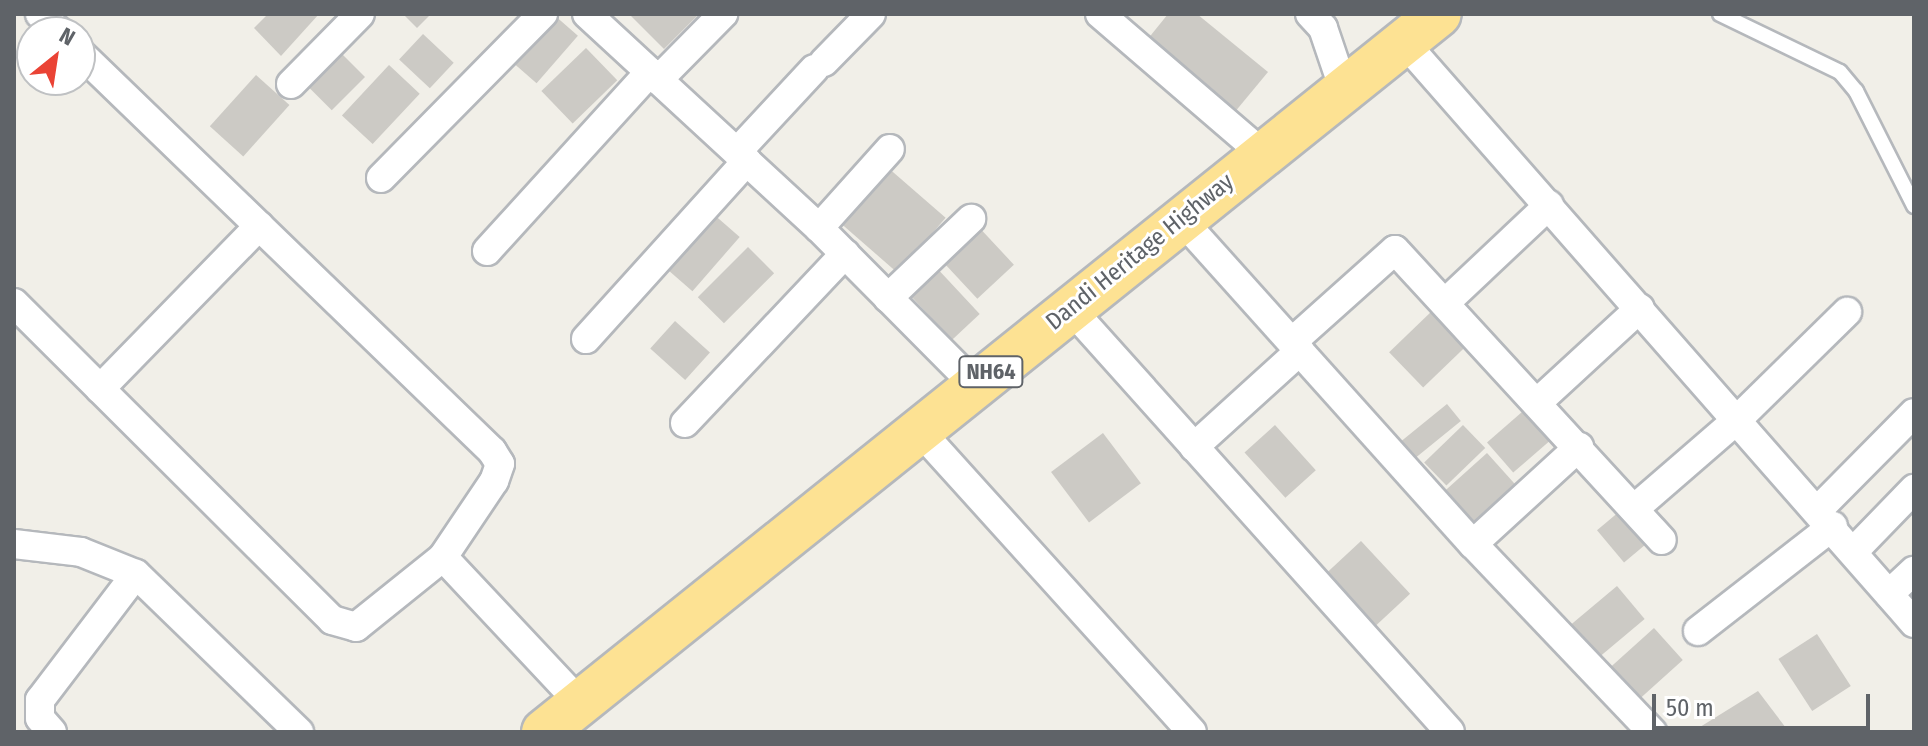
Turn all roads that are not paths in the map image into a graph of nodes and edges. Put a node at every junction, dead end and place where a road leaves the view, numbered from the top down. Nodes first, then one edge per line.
1 (360, 14) edge
2 (543, 14) edge
3 (587, 14) edge
4 (723, 14) edge
5 (871, 14) edge
6 (1100, 14) edge
7 (1310, 14) edge
8 (1439, 14) edge
9 (1720, 14) edge
10 (1404, 42) junction
11 (96, 68) edge
12 (654, 76) junction
13 (291, 84) dead end
14 (1344, 90) junction
15 (890, 149) dead end
16 (1263, 154) junction
17 (742, 156) junction
18 (381, 178) dead end
19 (1549, 205) junction
20 (1914, 206) edge
21 (971, 219) dead end
22 (1181, 219) junction
23 (259, 226) junction
24 (819, 228) junction
25 (487, 251) dead end
26 (845, 254) junction
27 (888, 298) junction
28 (14, 303) edge
29 (1445, 303) junction
30 (1070, 308) junction
31 (1640, 308) junction
32 (1847, 312) dead end
33 (586, 339) dead end
34 (1296, 347) junction
35 (975, 385) junction
36 (100, 389) junction
37 (1539, 401) junction
38 (1914, 413) edge
39 (1738, 419) junction
40 (685, 423) dead end
41 (919, 430) junction
42 (1194, 447) junction
43 (1579, 447) junction
44 (1914, 489) edge
45 (1634, 509) junction
46 (1826, 518) junction
47 (1662, 540) dead end
48 (14, 544) edge
49 (1473, 544) junction
50 (1853, 552) junction
51 (443, 557) junction
52 (1914, 571) edge
53 (136, 574) junction
54 (1889, 594) junction
55 (1914, 623) edge
56 (1698, 631) dead end
57 (580, 703) junction
58 (52, 732) edge
59 (299, 732) edge
60 (544, 732) edge
61 (1192, 732) edge
62 (1450, 732) edge
63 (1652, 732) edge

1 - 13 street
2 - 18 street
3 - 12 street
4 - 12 street
5 - 17 street
6 - 16 street
7 - 14 street
8 - 10 highway, Dandi Heritage Highway / NH64
9 - 20 lane
10 - 14 highway, Dandi Heritage Highway / NH64
10 - 19 street
11 - 23 street
12 - 17 street
12 - 25 street
14 - 16 highway, Dandi Heritage Highway / NH64
15 - 24 street
16 - 22 highway, Dandi Heritage Highway / NH64
17 - 24 street
17 - 33 street
19 - 29 street
19 - 31 street
21 - 27 street
22 - 30 highway, Dandi Heritage Highway / NH64
22 - 34 street
23 - 36 street
23 - 51 street
24 - 26 street
26 - 27 street
26 - 40 street
27 - 35 street
28 - 36 street
29 - 34 street
29 - 37 street
30 - 35 highway, Dandi Heritage Highway / NH64
30 - 42 street
31 - 37 street
31 - 39 street
32 - 39 street
34 - 42 street
34 - 49 street
35 - 41 highway, Dandi Heritage Highway / NH64
36 - 51 street
37 - 43 street
38 - 46 street
39 - 45 street
39 - 46 street
41 - 57 highway, Dandi Heritage Highway / NH64
41 - 61 street
42 - 62 street
43 - 45 street
43 - 49 street
44 - 50 street
45 - 47 street
46 - 50 street
46 - 56 street
48 - 53 street
49 - 63 street
50 - 54 street
51 - 57 street
52 - 54 street
53 - 58 street
53 - 59 street
54 - 55 street
57 - 60 highway, Dandi Heritage Highway / NH64

